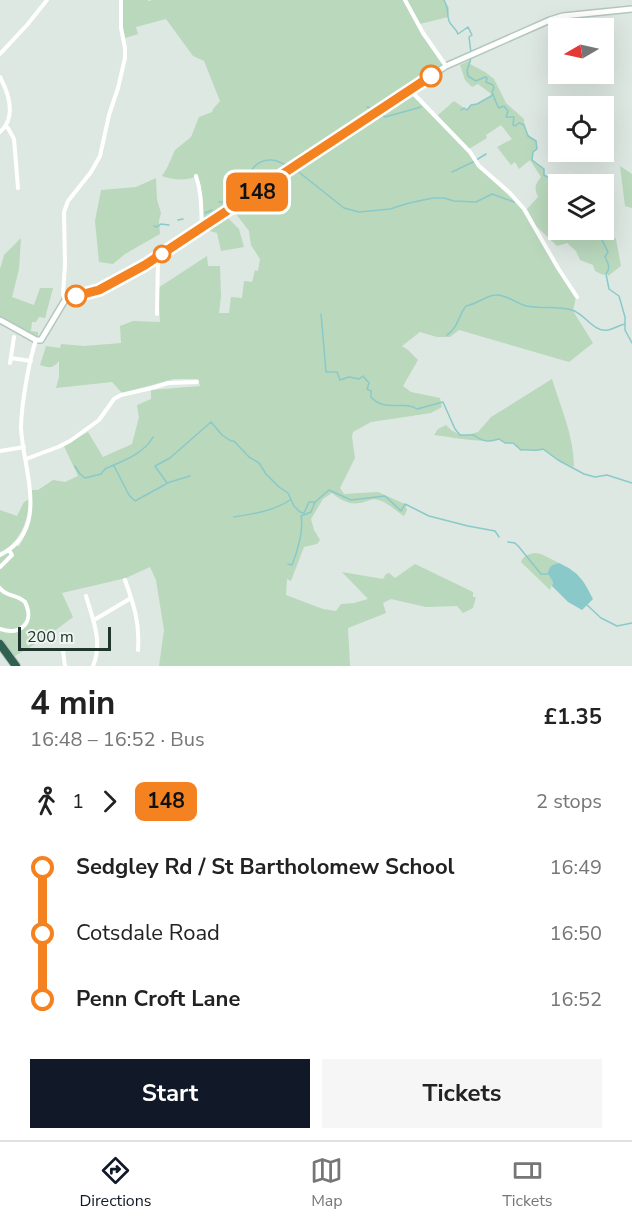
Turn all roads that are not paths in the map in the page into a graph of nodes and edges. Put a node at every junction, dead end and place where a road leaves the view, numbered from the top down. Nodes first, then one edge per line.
1 (47, 0) edge
2 (121, 0) edge
3 (405, 0) edge
4 (632, 9) edge
5 (0, 54) edge
6 (449, 66) junction
7 (0, 78) edge
8 (409, 90) junction
9 (5, 126) junction
10 (0, 132) edge
11 (196, 176) dead end
12 (18, 189) dead end
13 (202, 228) junction
14 (158, 257) junction
15 (577, 297) dead end
16 (65, 300) junction
17 (157, 314) dead end
18 (0, 320) edge
19 (12, 339) dead end
20 (38, 340) junction
21 (31, 362) junction
22 (197, 382) dead end
23 (24, 447) junction
24 (0, 451) edge
25 (26, 459) junction
26 (9, 550) junction
27 (0, 555) edge
28 (7, 559) junction
29 (0, 562) edge
30 (0, 567) edge
31 (125, 580) dead end
32 (0, 588) edge
33 (86, 596) dead end
34 (131, 598) junction
35 (94, 620) junction
36 (0, 628) edge
37 (0, 644) edge
38 (138, 650) dead end
39 (63, 651) dead end
40 (0, 652) edge
41 (10, 666) edge
42 (16, 666) edge
43 (65, 666) edge
44 (93, 666) edge

1 - 5 street
2 - 16 street
3 - 6 street
4 - 6 street
6 - 8 street
7 - 9 street
8 - 13 street
8 - 15 street
9 - 10 street
9 - 12 street
11 - 13 street
13 - 14 street
14 - 16 street
14 - 17 street
16 - 20 street
18 - 20 street
19 - 21 street
20 - 21 street
21 - 23 street
22 - 25 street
23 - 24 street
23 - 25 street
25 - 26 street
26 - 27 street
26 - 28 street
28 - 29 street
28 - 30 street
31 - 34 street
32 - 36 street
33 - 35 street
34 - 35 street
34 - 38 street
35 - 44 street
37 - 42 highway
39 - 43 street
40 - 41 highway

